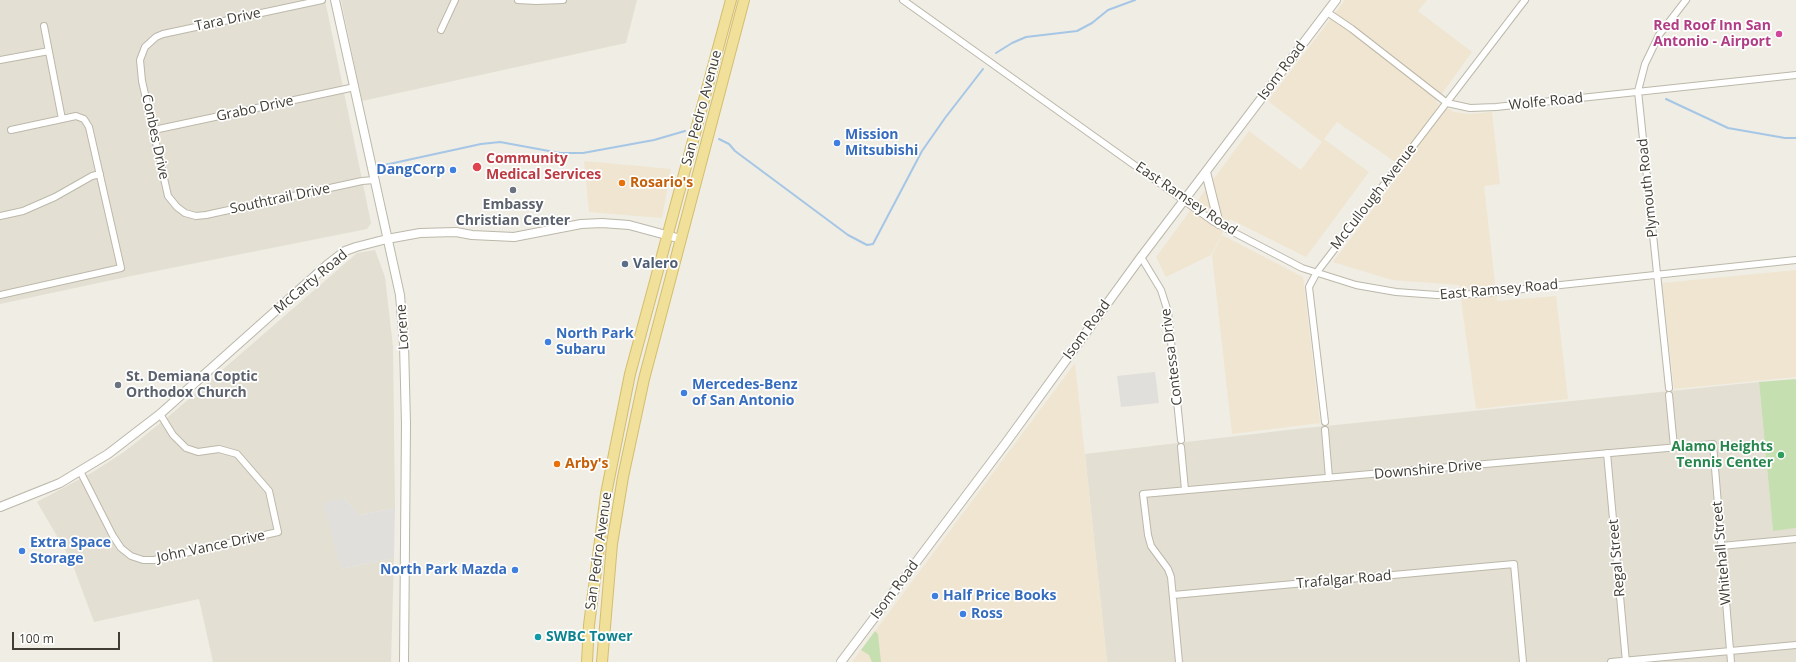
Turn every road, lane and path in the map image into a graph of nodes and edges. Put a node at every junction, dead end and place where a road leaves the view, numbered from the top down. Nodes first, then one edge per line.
1 (322, 0) edge
2 (336, 0) edge
3 (455, 0) edge
4 (518, 0) edge
5 (564, 0) edge
6 (731, 0) edge
7 (744, 0) edge
8 (903, 0) edge
9 (1336, 0) edge
10 (1525, 0) edge
11 (1686, 0) edge
12 (1327, 12) junction
13 (44, 26) dead end
14 (441, 30) dead end
15 (49, 51) junction
16 (142, 53) joint
17 (0, 60) edge
18 (715, 60) junction
19 (727, 63) junction
20 (1796, 75) edge
21 (355, 87) junction
22 (1638, 91) junction
23 (1447, 103) junction
24 (62, 119) junction
25 (11, 130) dead end
26 (154, 130) junction
27 (1206, 172) junction
28 (100, 174) junction
29 (374, 180) junction
30 (1184, 200) junction
31 (185, 213) joint
32 (0, 216) edge
33 (1219, 224) junction
34 (668, 235) junction
35 (387, 239) junction
36 (681, 239) junction
37 (1140, 256) junction
38 (1796, 260) edge
39 (1316, 272) junction
40 (1658, 275) junction
41 (0, 295) edge
42 (160, 414) junction
43 (1325, 422) dead end
44 (1325, 430) dead end
45 (1713, 444) joint
46 (1674, 447) junction
47 (1607, 453) junction
48 (80, 471) junction
49 (1329, 478) junction
50 (1185, 490) junction
51 (0, 507) edge
52 (1796, 540) edge
53 (1721, 546) junction
54 (1173, 595) junction
55 (588, 635) junction
56 (603, 637) junction
57 (1796, 644) edge
58 (1731, 651) junction
59 (587, 660) edge
60 (602, 661) edge
61 (1626, 661) edge
62 (404, 662) edge
63 (841, 662) edge
64 (1179, 662) edge
65 (1523, 662) edge
66 (1611, 662) edge
67 (1732, 662) edge

1 - 16 street, Tara Drive
2 - 21 street, Lorene
3 - 14 street
4 - 5 street
6 - 18 main road, San Pedro Avenue
7 - 19 main road, San Pedro Avenue
8 - 30 street, East Ramsey Road
9 - 12 street, Isom Road
10 - 23 street, McCullough Avenue
11 - 22 street, Plymouth Road
12 - 23 street, Wolfe Road
12 - 27 street, Isom Road
13 - 15 street
15 - 17 street
15 - 24 street
16 - 26 street, Conbes Drive
18 - 19 main road
18 - 34 main road, San Pedro Avenue
19 - 36 main road, San Pedro Avenue
20 - 22 street, Wolfe Road
21 - 26 street, Grabo Drive
21 - 29 street, Lorene
22 - 23 street, Wolfe Road
22 - 40 street, Plymouth Road
23 - 39 street, McCullough Avenue
24 - 25 street
24 - 28 street
26 - 31 street, Conbes Drive
27 - 30 street, Isom Road
27 - 33 street
28 - 32 street
28 - 41 street
29 - 31 street, Southtrail Drive
29 - 35 street, Lorene
30 - 33 street, East Ramsey Road
30 - 37 street, Isom Road
33 - 39 street, East Ramsey Road
34 - 35 street, McCarty Road
34 - 36 street, McCarty Road
34 - 55 main road, San Pedro Avenue
35 - 42 street, McCarty Road
35 - 62 street, Lorene
36 - 56 main road, San Pedro Avenue
37 - 50 street, Contessa Drive
37 - 63 street, Isom Road
38 - 40 street, East Ramsey Road
39 - 40 street, East Ramsey Road
39 - 43 street, McCullough Avenue
40 - 46 street, Plymouth Road
42 - 48 street, McCarty Road
42 - 48 street, John Vance Drive
44 - 49 street
45 - 46 street, Downshire Drive
45 - 53 street, Whitehall Street
46 - 47 street, Downshire Drive
47 - 49 street, Downshire Drive
47 - 61 street, Regal Street
48 - 51 street, McCarty Road
49 - 50 street, Downshire Drive
50 - 54 street, Downshire Drive
52 - 53 street
53 - 58 street, Whitehall Street
54 - 64 street
54 - 65 street, Trafalgar Road
55 - 56 main road
55 - 59 main road, San Pedro Avenue
56 - 60 main road, San Pedro Avenue
57 - 58 street
58 - 61 street
58 - 67 street, Whitehall Street
59 - 60 main road
61 - 66 street

